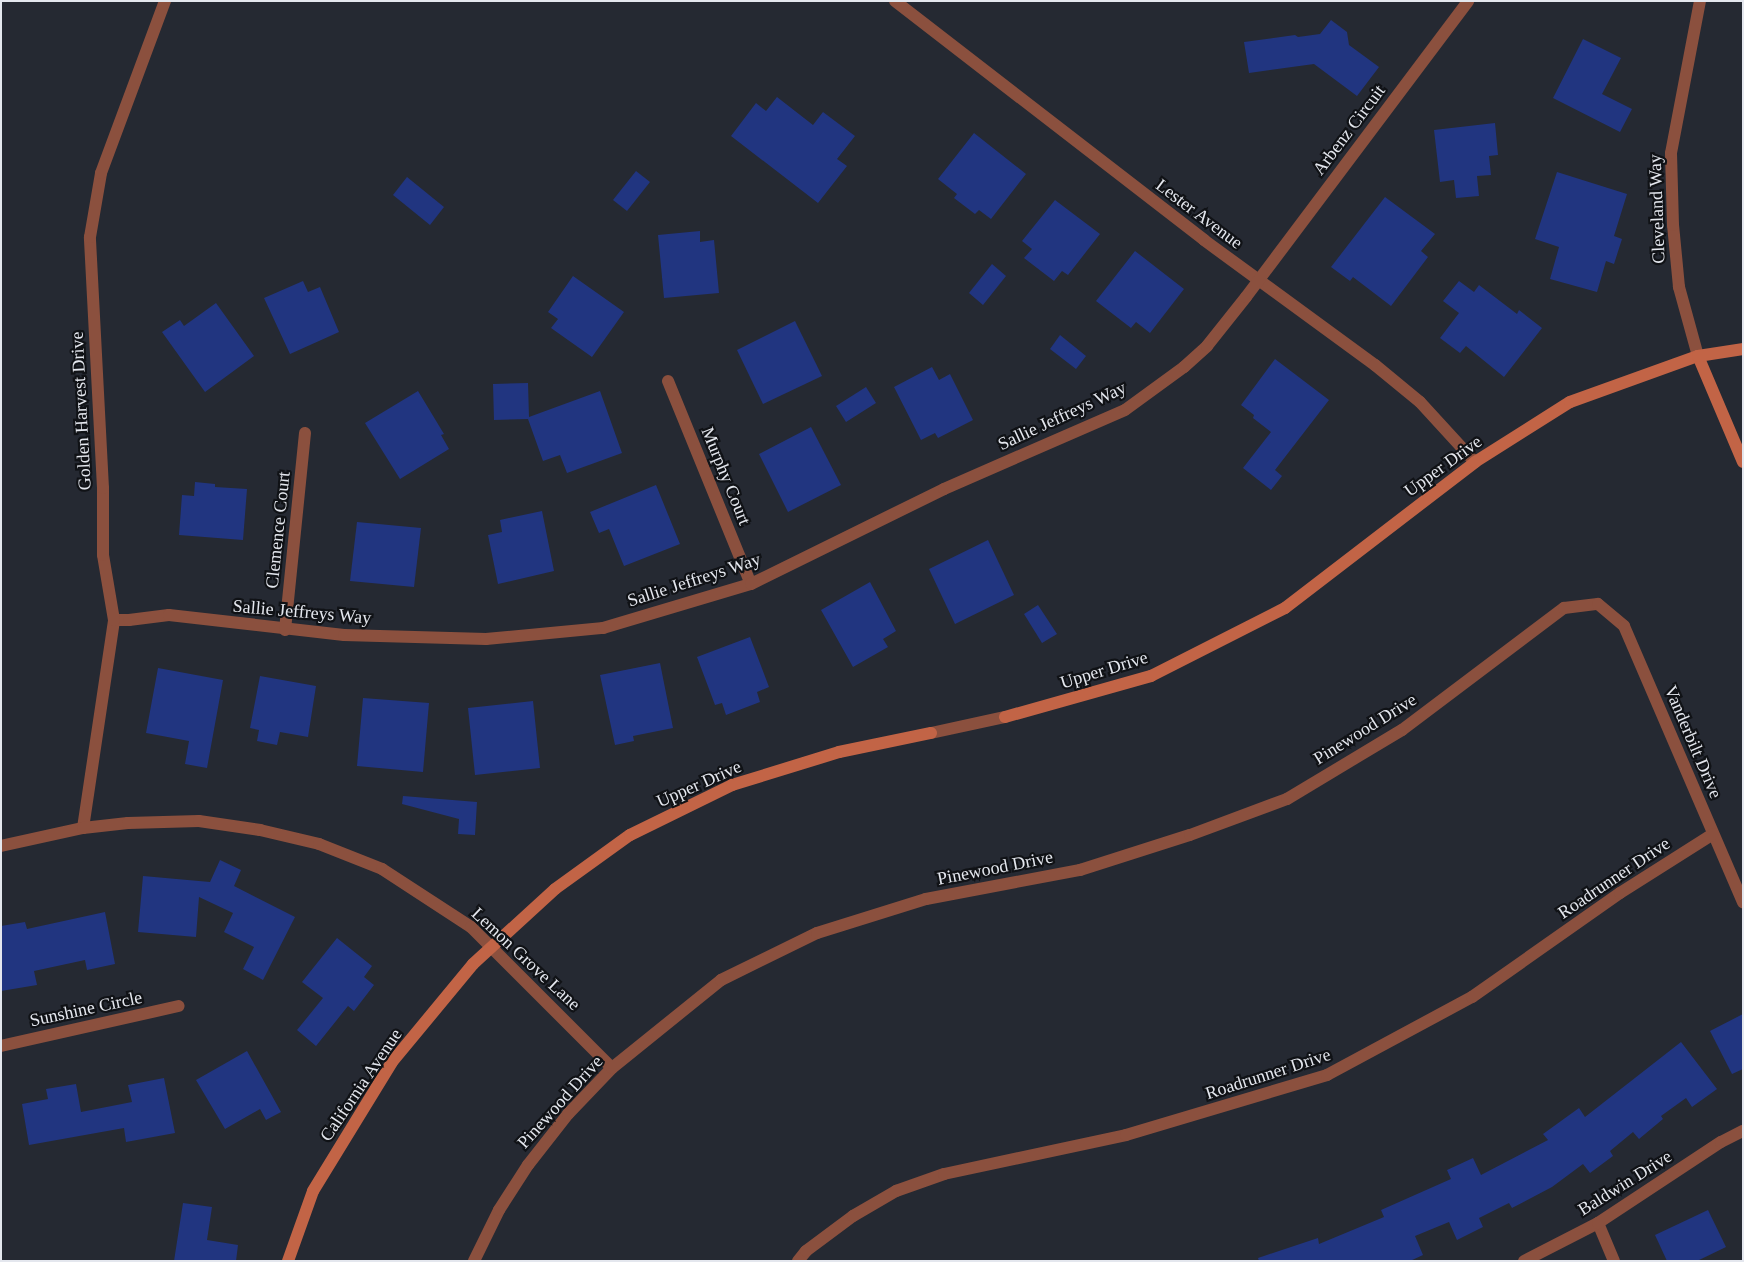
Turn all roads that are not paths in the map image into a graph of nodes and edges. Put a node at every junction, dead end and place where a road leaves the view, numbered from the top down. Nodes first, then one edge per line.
1 (165, 1) edge
2 (895, 1) edge
3 (1468, 1) edge
4 (1700, 1) edge
5 (1258, 280) junction
6 (1743, 349) edge
7 (1698, 356) junction
8 (668, 381) dead end
9 (305, 433) dead end
10 (1475, 462) junction
11 (1743, 462) edge
12 (751, 584) junction
13 (1598, 604) joint
14 (114, 620) junction
15 (285, 630) junction
16 (1005, 717) joint
17 (931, 733) joint
18 (84, 828) junction
19 (1713, 834) junction
20 (1, 846) edge
21 (1743, 902) edge
22 (491, 946) junction
23 (179, 1006) dead end
24 (1, 1046) edge
25 (612, 1068) junction
26 (1743, 1131) edge
27 (1598, 1223) junction
28 (288, 1261) edge
29 (474, 1261) edge
30 (798, 1261) edge
31 (1524, 1261) edge
32 (1614, 1261) edge

1 - 14 street, Golden Harvest Drive
2 - 5 street, Lester Avenue
3 - 5 street, Arbenz Circuit
4 - 7 street, Cleveland Way
5 - 10 street, Lester Avenue
5 - 12 street, Sallie Jeffreys Way
6 - 7 main road, Upper Drive
7 - 10 main road, Upper Drive
7 - 11 main road
8 - 12 street, Murphy Court
9 - 15 street, Clemence Court
10 - 16 main road, Upper Drive
12 - 15 street, Sallie Jeffreys Way
13 - 19 street, Vanderbilt Drive
13 - 25 street, Pinewood Drive
14 - 15 street, Sallie Jeffreys Way
14 - 18 street, Golden Harvest Drive
16 - 17 street, Upper Drive
17 - 22 main road, Upper Drive
18 - 20 street, Lemon Grove Lane
18 - 22 street, Lemon Grove Lane
19 - 21 street, Vanderbilt Drive
19 - 30 street, Roadrunner Drive
22 - 25 street, Lemon Grove Lane
22 - 28 main road, California Avenue
23 - 24 street, Sunshine Circle
25 - 29 street, Pinewood Drive
26 - 27 street, Baldwin Drive
27 - 31 street, Baldwin Drive
27 - 32 street

